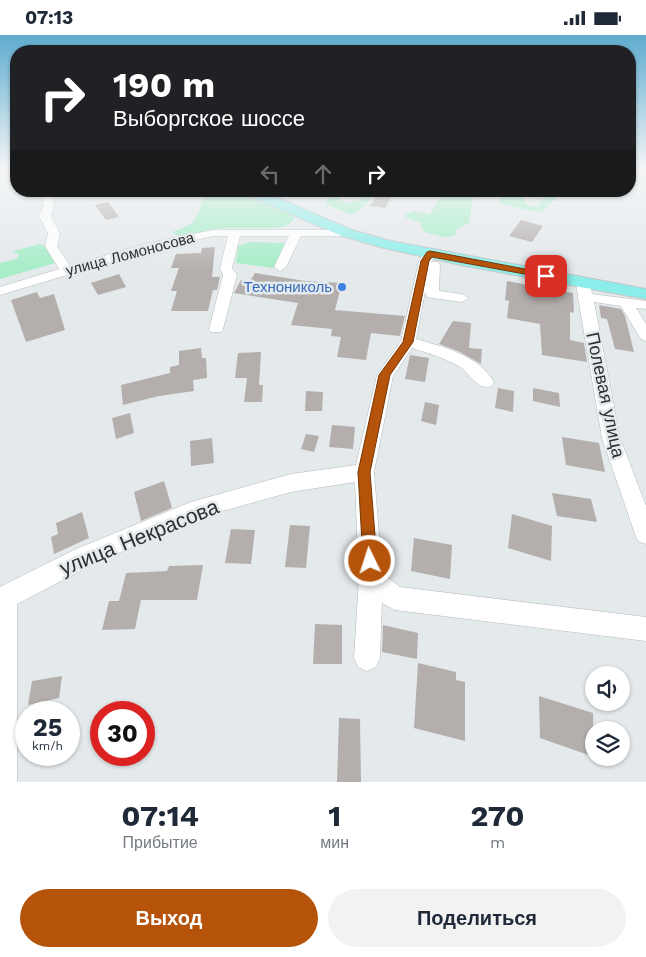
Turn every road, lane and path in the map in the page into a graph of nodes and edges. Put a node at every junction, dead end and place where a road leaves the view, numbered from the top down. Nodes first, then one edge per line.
1 (48, 201) edge
2 (273, 201) edge
3 (294, 201) edge
4 (299, 212) junction
5 (234, 232) junction
6 (263, 233) junction
7 (297, 233) junction
8 (347, 233) junction
9 (434, 255) junction
10 (280, 267) dead end
11 (67, 271) junction
12 (646, 287) edge
13 (584, 290) junction
14 (0, 291) edge
15 (646, 294) edge
16 (462, 298) dead end
17 (626, 303) junction
18 (646, 305) edge
19 (216, 329) dead end
20 (646, 336) edge
21 (408, 342) junction
22 (486, 381) dead end
23 (364, 472) junction
24 (646, 534) edge
25 (371, 579) junction
26 (3, 598) edge
27 (646, 629) edge
28 (367, 658) dead end
29 (2, 782) edge

1 - 11 street
2 - 4 main road
3 - 12 main road
4 - 6 street, улица Ломоносова
4 - 8 main road
5 - 6 street, улица Ломоносова
5 - 11 street, улица Ломоносова
5 - 19 street
6 - 7 street, улица Ломоносова
7 - 8 street, улица Ломоносова
7 - 10 street
8 - 9 main road
9 - 13 main road
9 - 16 street
9 - 21 street
11 - 14 street, улица Ломоносова
13 - 15 main road
13 - 17 street
13 - 24 street, Полевая улица
17 - 18 street
17 - 20 street
21 - 22 street
21 - 23 street
23 - 25 street
23 - 26 street, улица Некрасова
25 - 27 street
25 - 28 street
26 - 29 street, улица Некрасова

